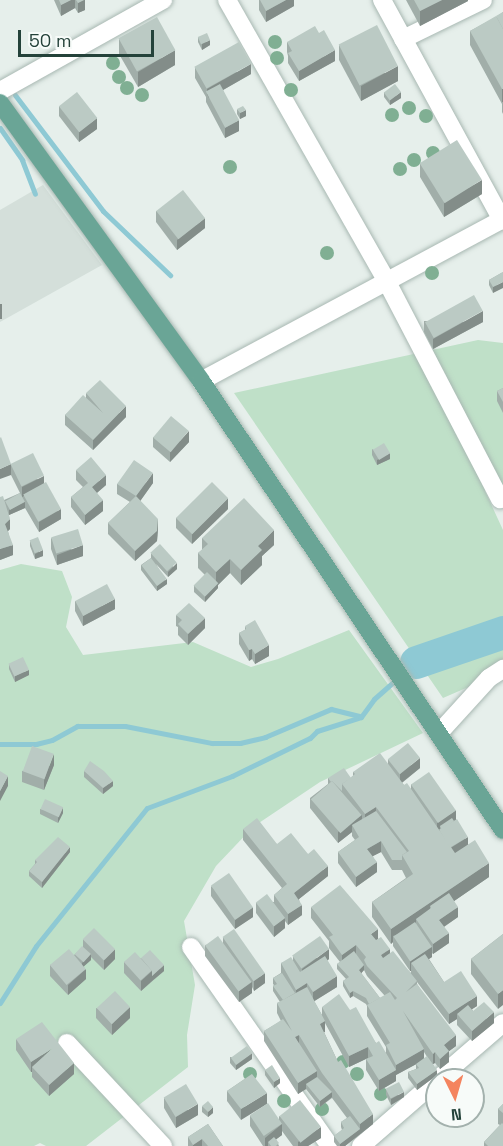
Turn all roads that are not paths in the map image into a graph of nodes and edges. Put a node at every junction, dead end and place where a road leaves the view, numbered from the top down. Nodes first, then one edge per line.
1 (163, 0) edge
2 (227, 0) edge
3 (382, 0) edge
4 (483, 0) edge
5 (403, 39) junction
6 (0, 91) edge
7 (0, 103) edge
8 (503, 219) edge
9 (387, 282) junction
10 (201, 381) junction
11 (500, 499) dead end
12 (503, 669) edge
13 (440, 733) junction
14 (503, 830) edge
15 (191, 947) dead end
16 (503, 1023) edge
17 (67, 1043) dead end
18 (451, 1068) edge
19 (425, 1090) edge
20 (163, 1146) edge
21 (330, 1146) edge
22 (361, 1146) edge

1 - 6 street
2 - 9 street
3 - 5 street
4 - 5 street
5 - 8 street
7 - 10 main road
8 - 9 street
9 - 10 street
9 - 11 street
10 - 13 main road
12 - 13 street
13 - 14 main road
15 - 21 street
16 - 18 street
17 - 20 street
19 - 22 street

